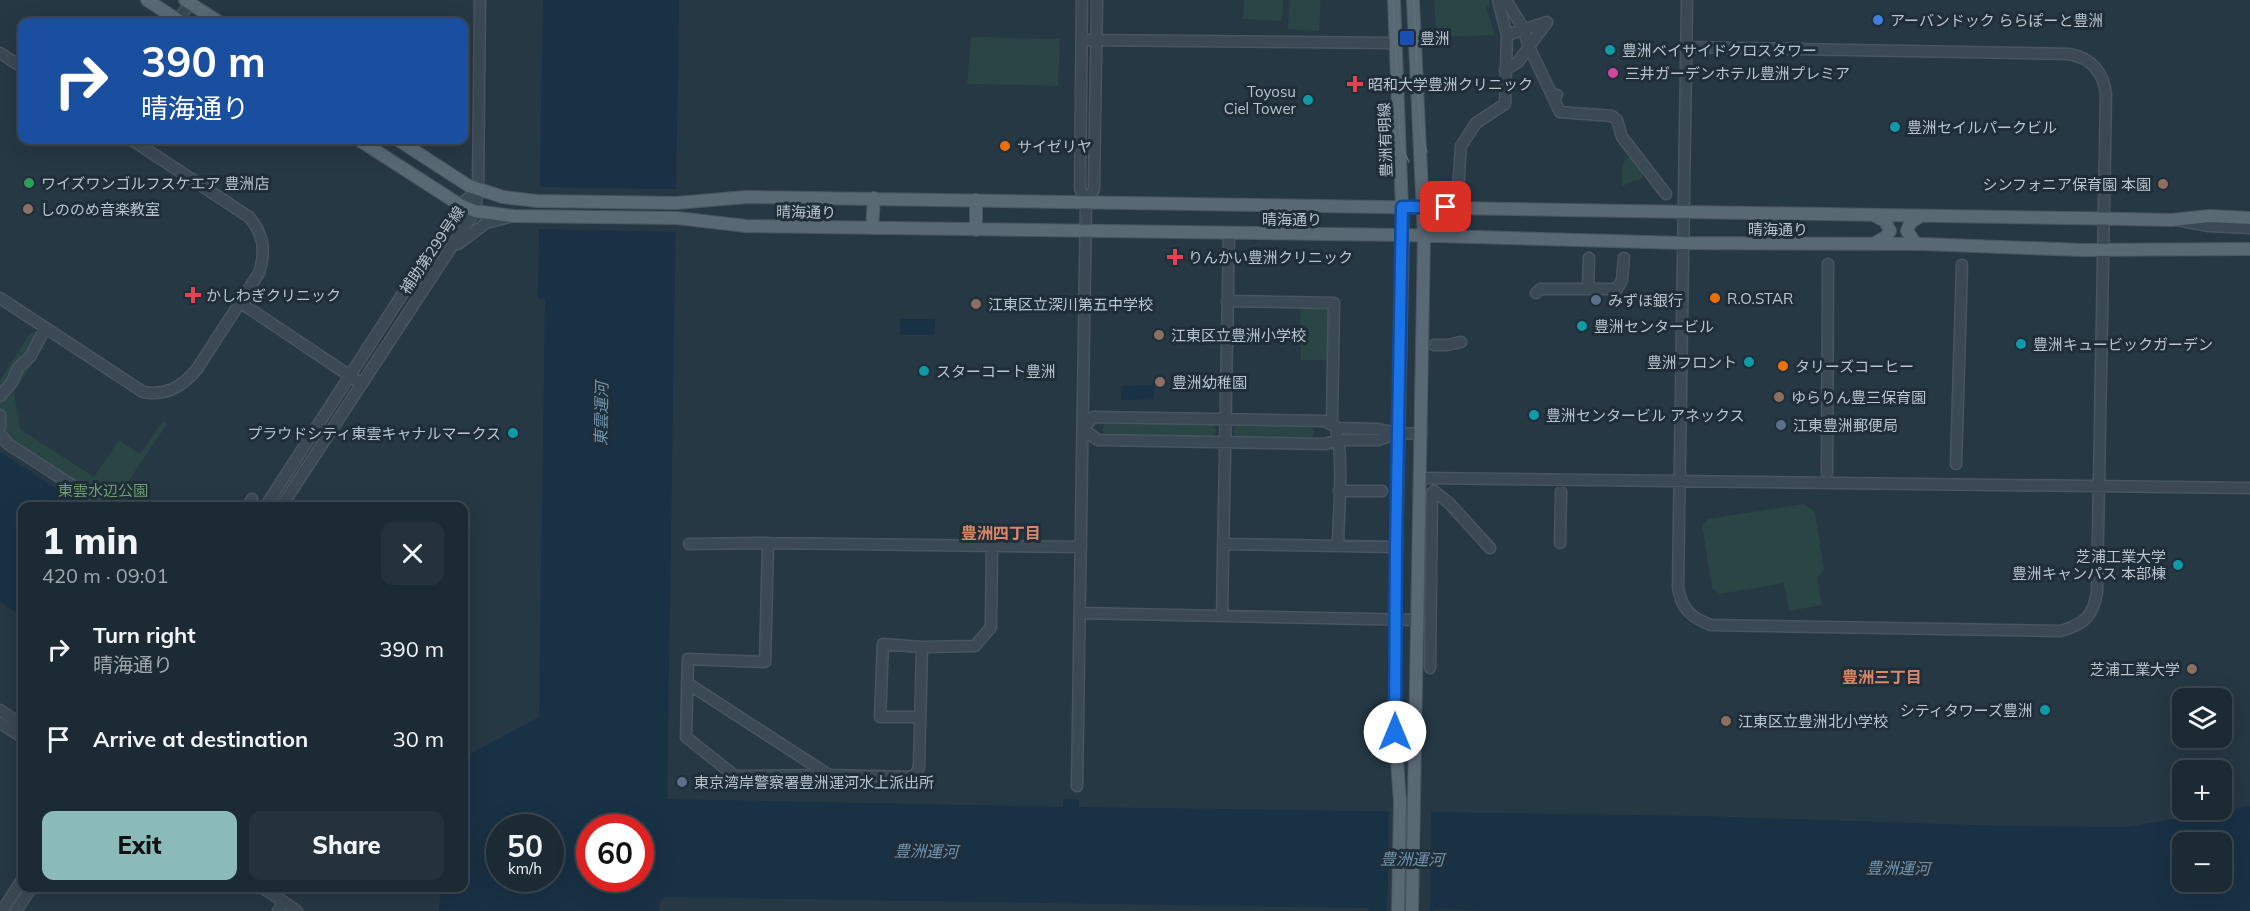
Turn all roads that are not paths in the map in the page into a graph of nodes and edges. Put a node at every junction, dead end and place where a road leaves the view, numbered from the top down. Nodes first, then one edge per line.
1 (147, 0) edge
2 (480, 0) edge
3 (1082, 0) edge
4 (1097, 0) edge
5 (1394, 0) edge
6 (1413, 0) edge
7 (1688, 0) edge
8 (189, 1) edge
9 (1503, 3) edge
10 (173, 18) edge
11 (181, 18) edge
12 (213, 18) edge
13 (1524, 28) junction
14 (1507, 35) junction
15 (1082, 40) junction
16 (1097, 40) junction
17 (1395, 43) junction
18 (1528, 47) junction
19 (1687, 47) junction
20 (0, 53) edge
21 (18, 64) edge
22 (1505, 70) junction
23 (138, 144) edge
24 (365, 144) edge
25 (404, 144) edge
26 (478, 190) junction
27 (1458, 190) dead end
28 (1666, 194) dead end
29 (874, 198) junction
30 (976, 200) junction
31 (1086, 202) junction
32 (460, 206) junction
33 (1402, 207) junction
34 (1424, 207) junction
35 (475, 211) junction
36 (1684, 212) junction
37 (1871, 215) junction
38 (513, 216) junction
39 (1920, 216) junction
40 (2250, 218) edge
41 (2104, 219) junction
42 (2172, 220) junction
43 (872, 228) junction
44 (2250, 228) edge
45 (976, 230) junction
46 (1085, 232) junction
47 (1229, 233) junction
48 (1403, 235) junction
49 (1424, 236) junction
50 (1683, 243) junction
51 (1872, 244) junction
52 (1922, 244) junction
53 (2249, 249) edge
54 (2103, 250) junction
55 (1589, 258) dead end
56 (1624, 258) dead end
57 (443, 260) junction
58 (1828, 264) dead end
59 (1962, 265) dead end
60 (1588, 289) junction
61 (1536, 293) dead end
62 (0, 298) edge
63 (1227, 301) junction
64 (241, 303) junction
65 (42, 334) dead end
66 (1461, 342) dead end
67 (1434, 345) dead end
68 (350, 376) junction
69 (362, 384) junction
70 (0, 396) edge
71 (0, 414) edge
72 (1225, 419) junction
73 (0, 427) edge
74 (1337, 428) junction
75 (1083, 429) junction
76 (1398, 433) junction
77 (1421, 434) junction
78 (0, 435) edge
79 (1338, 441) junction
80 (1225, 442) junction
81 (1956, 464) dead end
82 (1827, 473) dead end
83 (1420, 478) junction
84 (1680, 482) junction
85 (2099, 488) junction
86 (2250, 488) edge
87 (1339, 491) junction
88 (1382, 492) dead end
89 (1561, 492) dead end
90 (98, 502) edge
91 (268, 502) edge
92 (284, 502) edge
93 (768, 543) junction
94 (1560, 543) dead end
95 (689, 544) dead end
96 (1223, 544) junction
97 (992, 546) junction
98 (1338, 546) junction
99 (1081, 547) junction
100 (1396, 547) junction
101 (1490, 548) dead end
102 (1080, 613) junction
103 (1222, 614) junction
104 (1395, 619) junction
105 (1418, 620) junction
106 (922, 647) junction
107 (1430, 668) dead end
108 (687, 684) junction
109 (0, 710) edge
110 (920, 717) junction
111 (18, 722) edge
112 (0, 723) edge
113 (18, 734) edge
114 (829, 775) junction
115 (1077, 786) dead end
116 (18, 886) edge
117 (28, 892) edge
118 (267, 892) edge
119 (281, 906) edge
120 (2, 911) edge
121 (16, 911) edge
122 (297, 911) edge
123 (1398, 911) edge
124 (1413, 911) edge

1 - 10 main road
2 - 26 street
3 - 15 street
4 - 16 street
5 - 17 main road, 豊洲有明線
6 - 34 main road
7 - 19 street
8 - 11 street
8 - 12 main road
9 - 13 street
9 - 14 street
13 - 14 street
13 - 18 street
13 - 18 street
14 - 22 street
15 - 16 street
15 - 31 street
16 - 17 street
16 - 31 street
17 - 33 main road, 豊洲有明線
18 - 22 street
18 - 28 street
19 - 36 street
19 - 41 street
20 - 21 street
22 - 27 street
23 - 64 street
24 - 32 main road, 晴海通り
25 - 26 main road, 晴海通り
26 - 29 main road, 晴海通り
26 - 32 street, 補助第299号線
26 - 35 street, 補助第299号線
29 - 30 main road, 晴海通り
29 - 43 main road
30 - 31 main road, 晴海通り
30 - 45 main road
31 - 33 main road, 晴海通り
31 - 46 street
32 - 35 main road, 晴海通り
32 - 68 street, 補助第299号線
33 - 34 main road, 晴海通り
33 - 48 main road, 豊洲有明線
34 - 36 main road, 晴海通り
34 - 49 main road
35 - 38 main road, 晴海通り
35 - 57 street, 補助第299号線
36 - 37 main road, 晴海通り
36 - 50 street
37 - 39 main road, 晴海通り
37 - 51 main road
38 - 43 main road, 晴海通り
38 - 57 street
39 - 41 main road, 晴海通り
39 - 52 main road
40 - 42 main road, 晴海通り
41 - 42 main road, 晴海通り
41 - 54 street
42 - 44 street
43 - 45 main road, 晴海通り
45 - 46 main road, 晴海通り
46 - 47 main road, 晴海通り
46 - 75 street
47 - 48 main road, 晴海通り
47 - 63 street
48 - 49 main road, 晴海通り
48 - 76 main road, 豊洲有明線
49 - 50 main road, 晴海通り
49 - 77 main road
50 - 51 main road, 晴海通り
50 - 84 street
51 - 52 main road, 晴海通り
52 - 54 main road, 晴海通り
53 - 54 main road, 晴海通り
54 - 85 street
55 - 60 street
56 - 60 street
57 - 69 street, 補助第299号線
58 - 82 street
59 - 81 street
60 - 61 street
62 - 64 street
63 - 72 street
63 - 74 street
64 - 68 street
65 - 70 street
66 - 67 street
68 - 69 street
68 - 91 street, 補助第299号線
69 - 92 street, 補助第299号線
71 - 73 street
72 - 74 street
72 - 75 street
72 - 80 street
74 - 76 street
74 - 79 street
75 - 80 street
75 - 99 street
76 - 77 street
76 - 79 street
76 - 100 main road, 豊洲有明線
77 - 83 main road
78 - 90 street
79 - 80 street
79 - 87 street
80 - 96 street
83 - 84 street
83 - 105 main road
84 - 85 street
84 - 85 street
85 - 86 street
87 - 88 street
87 - 98 street
89 - 94 street
93 - 95 street
93 - 97 street
93 - 108 street
96 - 98 street
96 - 103 street
97 - 99 street
97 - 106 street
98 - 100 street
99 - 102 street
100 - 104 main road, 豊洲有明線
101 - 107 street
102 - 103 street
102 - 115 street
103 - 104 street
104 - 105 street
104 - 123 main road, 豊洲有明線
105 - 124 main road
106 - 110 street
106 - 110 street
108 - 114 street
108 - 114 street
109 - 111 street
110 - 114 street
112 - 113 street
116 - 120 street
117 - 121 street
118 - 119 street
119 - 122 street

